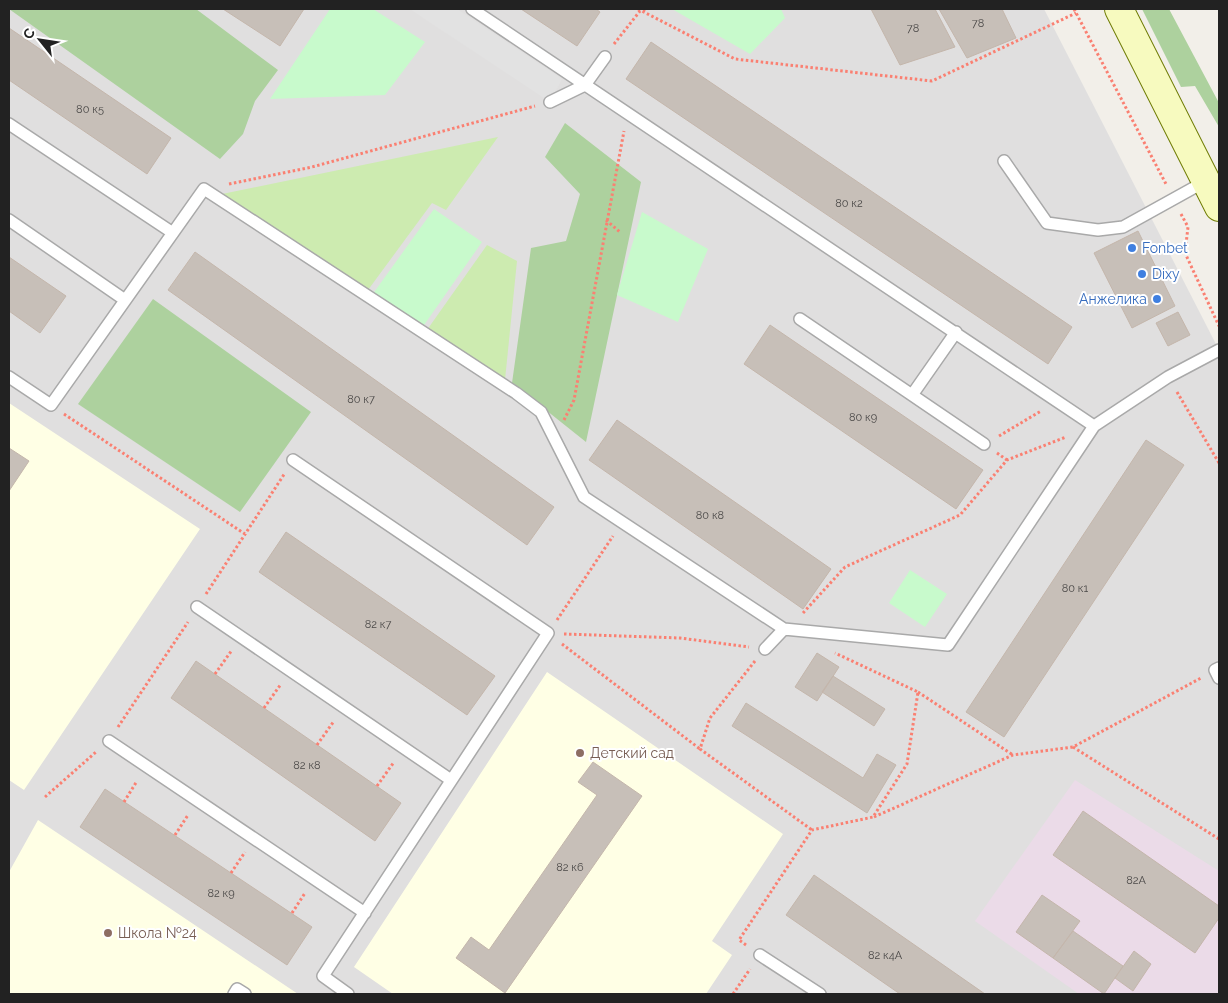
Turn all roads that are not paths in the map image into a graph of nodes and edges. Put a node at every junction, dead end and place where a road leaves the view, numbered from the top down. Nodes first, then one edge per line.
1 (472, 9) edge
2 (1120, 9) edge
3 (604, 57) road end
4 (586, 85) junction
5 (550, 102) road end
6 (9, 124) edge
7 (1004, 161) dead end
8 (1206, 181) junction
9 (1219, 207) edge
10 (9, 220) edge
11 (173, 233) junction
12 (125, 300) junction
13 (800, 319) dead end
14 (956, 332) junction
15 (1219, 350) edge
16 (9, 377) edge
17 (912, 395) junction
18 (1094, 426) junction
19 (984, 444) road end
20 (293, 460) road end
21 (197, 607) road end
22 (784, 629) junction
23 (765, 649) road end
24 (109, 741) road end
25 (451, 780) junction
26 (365, 913) junction
27 (760, 954) road end
28 (332, 990) edge
29 (234, 994) edge
30 (245, 994) edge
31 (348, 994) edge
32 (820, 994) edge

1 - 4 lane
2 - 8 main road
3 - 4 lane
4 - 5 lane
4 - 14 lane
6 - 11 lane
7 - 8 lane
8 - 9 main road
10 - 12 lane
11 - 12 lane
11 - 22 lane
12 - 16 lane
13 - 17 lane
14 - 17 lane
14 - 18 lane
15 - 18 lane
17 - 19 lane
18 - 22 lane
20 - 25 lane
21 - 25 lane
22 - 23 lane
24 - 26 lane
25 - 26 lane
26 - 28 lane
27 - 32 lane
28 - 31 lane
29 - 30 lane

